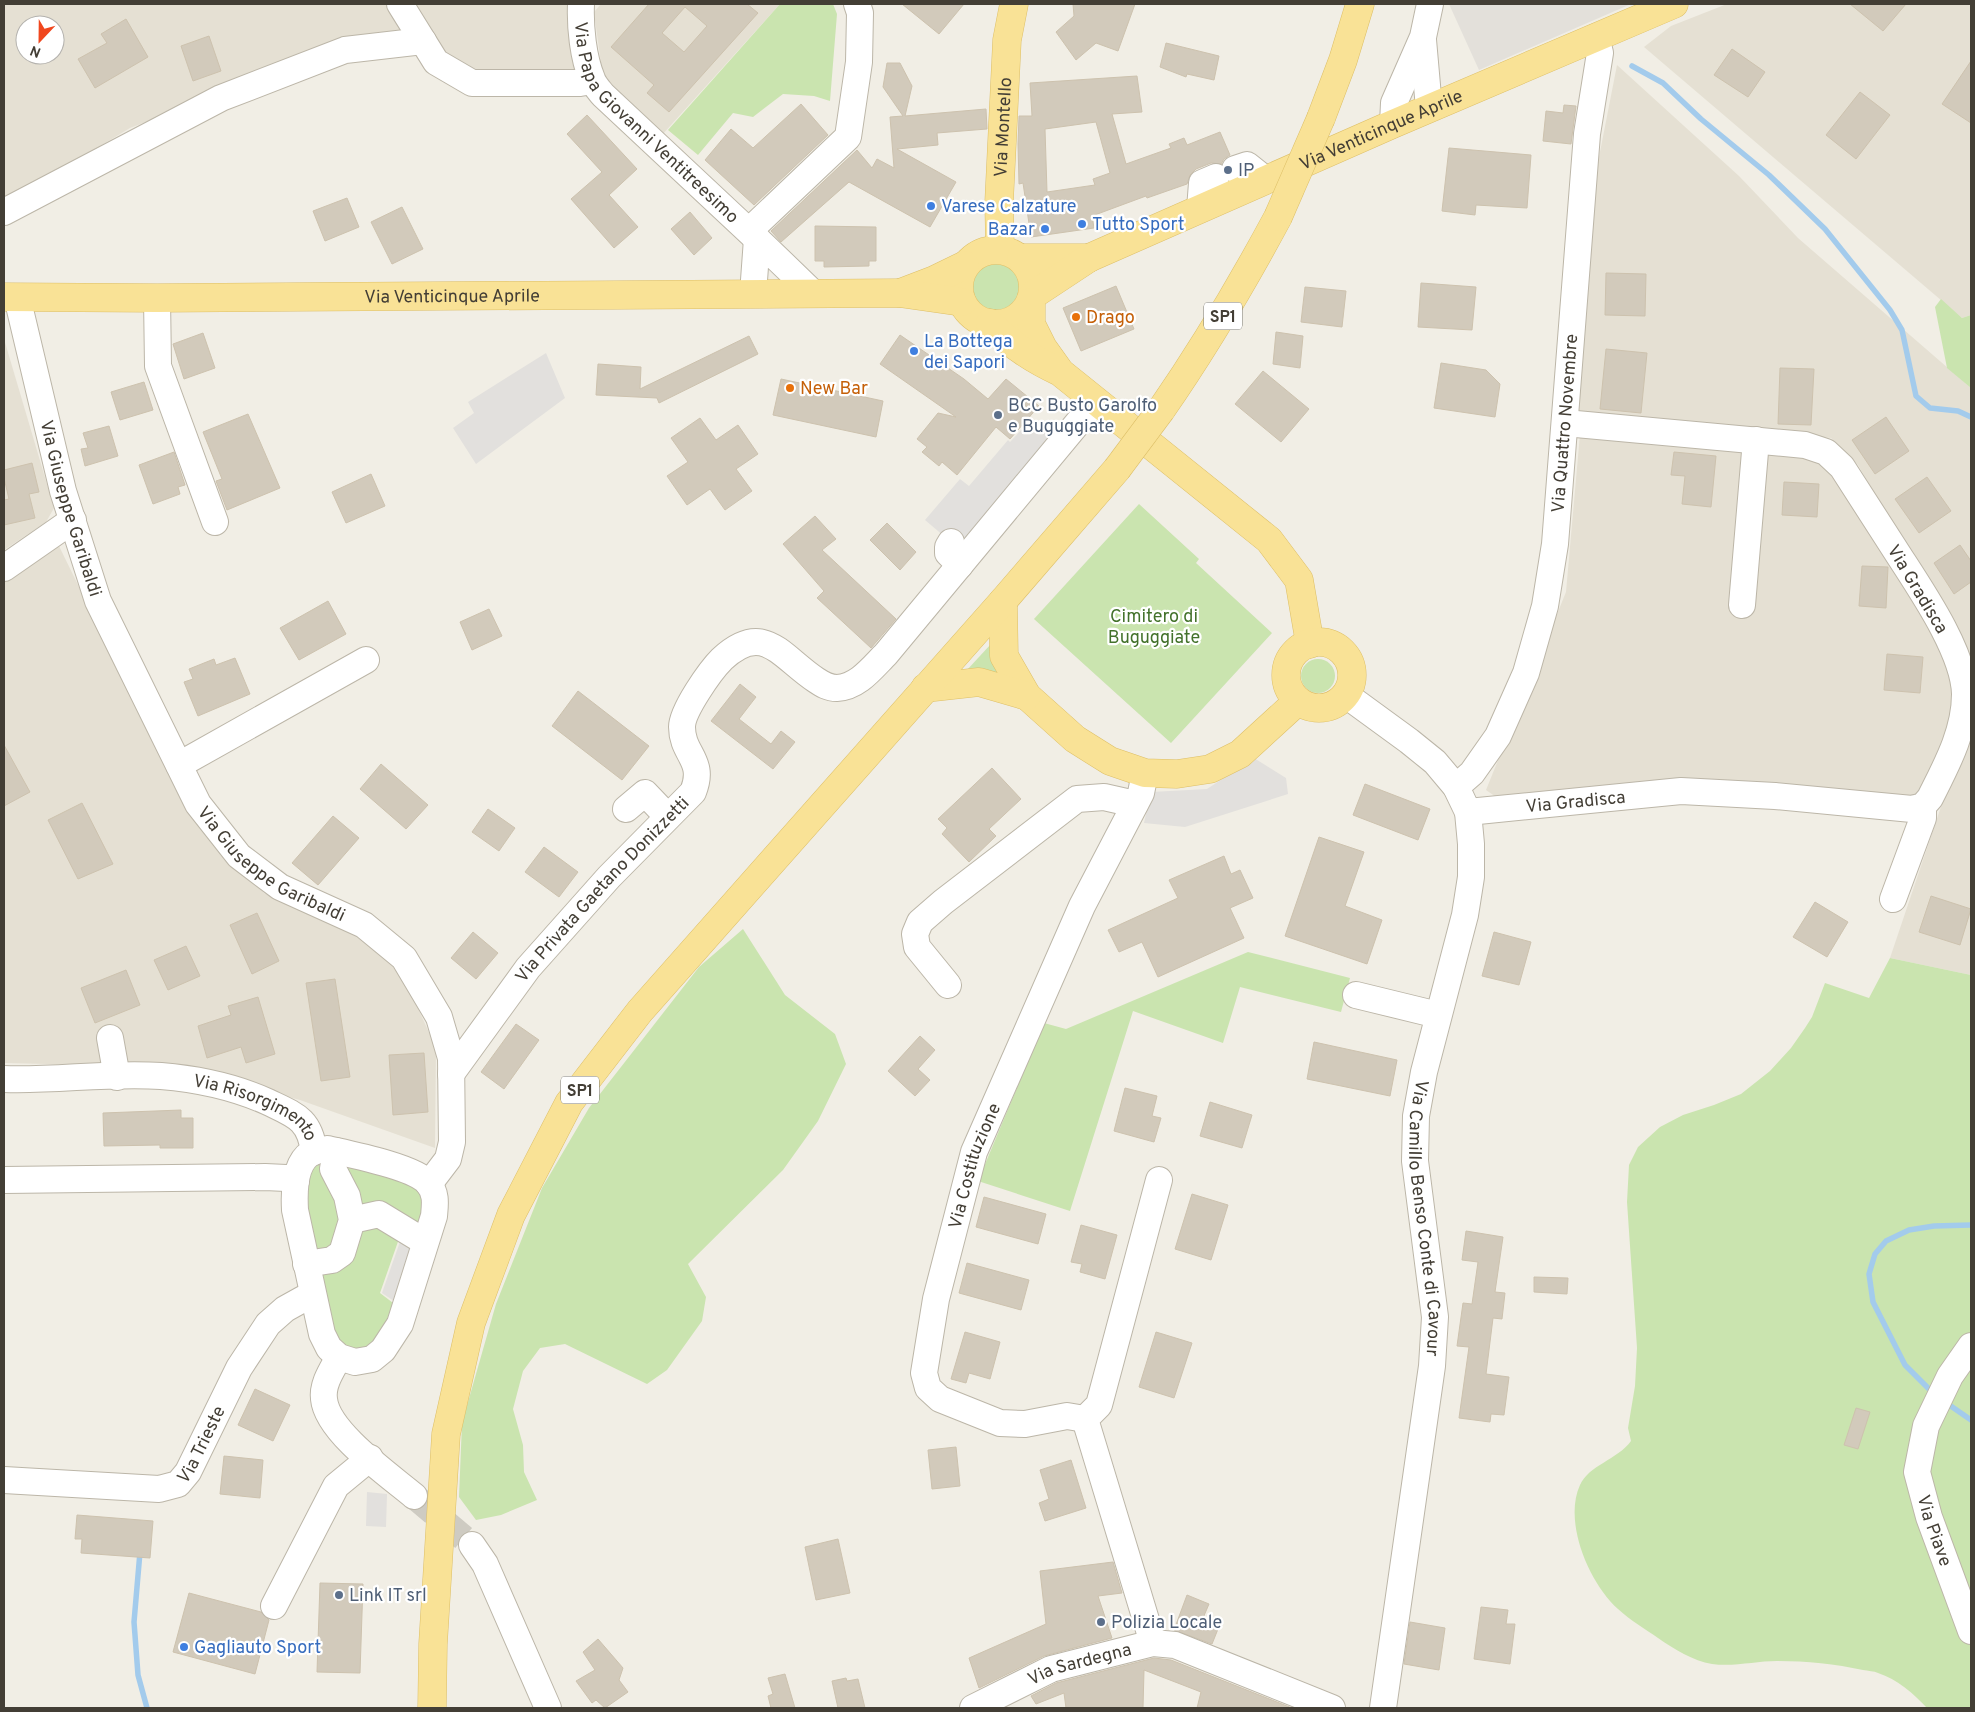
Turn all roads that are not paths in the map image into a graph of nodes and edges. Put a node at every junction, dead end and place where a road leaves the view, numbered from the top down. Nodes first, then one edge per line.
1 (400, 4) edge
2 (581, 4) edge
3 (857, 4) edge
4 (1014, 4) edge
5 (1360, 4) edge
6 (1430, 4) edge
7 (1674, 4) edge
8 (1423, 36) junction
9 (1596, 37) junction
10 (423, 41) junction
11 (592, 81) junction
12 (1429, 108) junction
13 (1393, 124) junction
14 (1266, 180) junction
15 (1200, 209) junction
16 (4, 212) edge
17 (753, 235) junction
18 (1010, 254) junction
19 (1090, 258) junction
20 (966, 265) junction
21 (899, 293) junction
22 (753, 294) junction
23 (814, 294) junction
24 (10, 297) edge
25 (157, 298) junction
26 (1032, 298) junction
27 (962, 302) junction
28 (990, 324) junction
29 (1060, 372) junction
30 (1096, 401) junction
31 (1564, 423) junction
32 (1756, 440) junction
33 (73, 520) junction
34 (214, 522) dead end
35 (4, 568) edge
36 (1003, 601) junction
37 (1742, 605) dead end
38 (1310, 644) junction
39 (366, 660) dead end
40 (925, 688) junction
41 (1346, 695) junction
42 (1027, 696) junction
43 (1298, 701) junction
44 (179, 766) junction
45 (1145, 773) junction
46 (1456, 787) junction
47 (1135, 804) junction
48 (1923, 806) junction
49 (626, 809) dead end
50 (1468, 812) junction
51 (667, 816) junction
52 (1893, 899) dead end
53 (948, 985) dead end
54 (1356, 995) dead end
55 (1438, 1015) junction
56 (110, 1038) dead end
57 (451, 1074) junction
58 (117, 1077) junction
59 (4, 1079) edge
60 (325, 1151) junction
61 (4, 1180) edge
62 (1159, 1180) dead end
63 (296, 1181) junction
64 (429, 1184) junction
65 (352, 1220) junction
66 (425, 1242) junction
67 (306, 1264) junction
68 (313, 1298) junction
69 (1971, 1346) edge
70 (339, 1357) junction
71 (1085, 1418) junction
72 (370, 1458) junction
73 (4, 1480) edge
74 (414, 1496) tunnel mouth
75 (472, 1545) tunnel mouth
76 (274, 1606) dead end
77 (1971, 1631) edge
78 (1153, 1643) junction
79 (432, 1708) edge
80 (548, 1708) edge
81 (973, 1708) edge
82 (1332, 1708) edge
83 (1383, 1708) edge

1 - 10 street
2 - 11 street, Via Papa Giovanni Ventitreesimo
3 - 17 street, Via Papa Giovanni Ventitreesimo
4 - 18 main road, Via Montello
5 - 36 main road, SP1, bridge
6 - 8 street
7 - 9 main road, Via Venticinque Aprile
8 - 12 street
8 - 13 street
9 - 12 main road, Via Venticinque Aprile
9 - 31 street, Via Quattro Novembre
10 - 11 street
10 - 16 street
11 - 17 street, Via Papa Giovanni Ventitreesimo
12 - 13 main road, Via Venticinque Aprile
13 - 14 main road, Via Venticinque Aprile
14 - 15 main road, Via Venticinque Aprile
14 - 15 street
15 - 19 main road, Via Venticinque Aprile
17 - 22 street, Via Papa Giovanni Ventitreesimo
17 - 23 street, Via Papa Giovanni Ventitreesimo
18 - 19 main road, Via Venticinque Aprile
18 - 20 main road
18 - 26 main road
19 - 26 main road, Via Venticinque Aprile
20 - 21 main road, Via Venticinque Aprile
20 - 27 main road
21 - 23 main road, Via Venticinque Aprile
21 - 27 main road, Via Venticinque Aprile
22 - 23 main road, Via Venticinque Aprile
22 - 25 main road, Via Venticinque Aprile
24 - 25 main road, Via Venticinque Aprile
24 - 33 street, Via Giuseppe Garibaldi
25 - 34 street
26 - 28 main road
26 - 29 main road
27 - 28 main road
28 - 29 main road
29 - 30 main road
30 - 38 main road
30 - 51 street, Via Privata Gaetano Donizzetti
31 - 32 street, Via Gradisca
31 - 46 street, Via Quattro Novembre
32 - 37 street
32 - 48 street, Via Gradisca
33 - 35 street
33 - 44 street, Via Giuseppe Garibaldi
36 - 40 main road, SP1
36 - 42 main road
38 - 41 main road
38 - 43 main road
39 - 44 street
40 - 42 main road
40 - 79 main road, SP1
41 - 43 main road
41 - 46 street, Via Camillo Benso Conte di Cavour
42 - 45 main road
43 - 45 main road
44 - 57 street, Via Giuseppe Garibaldi
45 - 47 street, Via Costituzione
46 - 50 street, Via Camillo Benso Conte di Cavour
47 - 53 street
47 - 71 street, Via Costituzione
48 - 50 street, Via Gradisca
48 - 52 street, Via Gradisca
49 - 51 street
50 - 55 street, Via Camillo Benso Conte di Cavour
51 - 57 street, Via Privata Gaetano Donizzetti
54 - 55 street
55 - 83 street, Via Camillo Benso Conte di Cavour
56 - 58 street
57 - 64 street, Via Giuseppe Garibaldi
58 - 59 street, Via Risorgimento
58 - 60 street, Via Risorgimento
60 - 63 street
60 - 64 street, Via Risorgimento
60 - 65 street
61 - 63 street
62 - 71 street
63 - 67 street
64 - 66 street
65 - 66 street
65 - 67 street
66 - 70 street
67 - 68 street
68 - 70 street
68 - 73 street, Via Trieste
69 - 77 street, Via Piave
70 - 72 street
71 - 78 street
72 - 74 street
72 - 76 street
75 - 80 street
78 - 81 street, Via Sardegna
78 - 82 street, Via Sardegna

